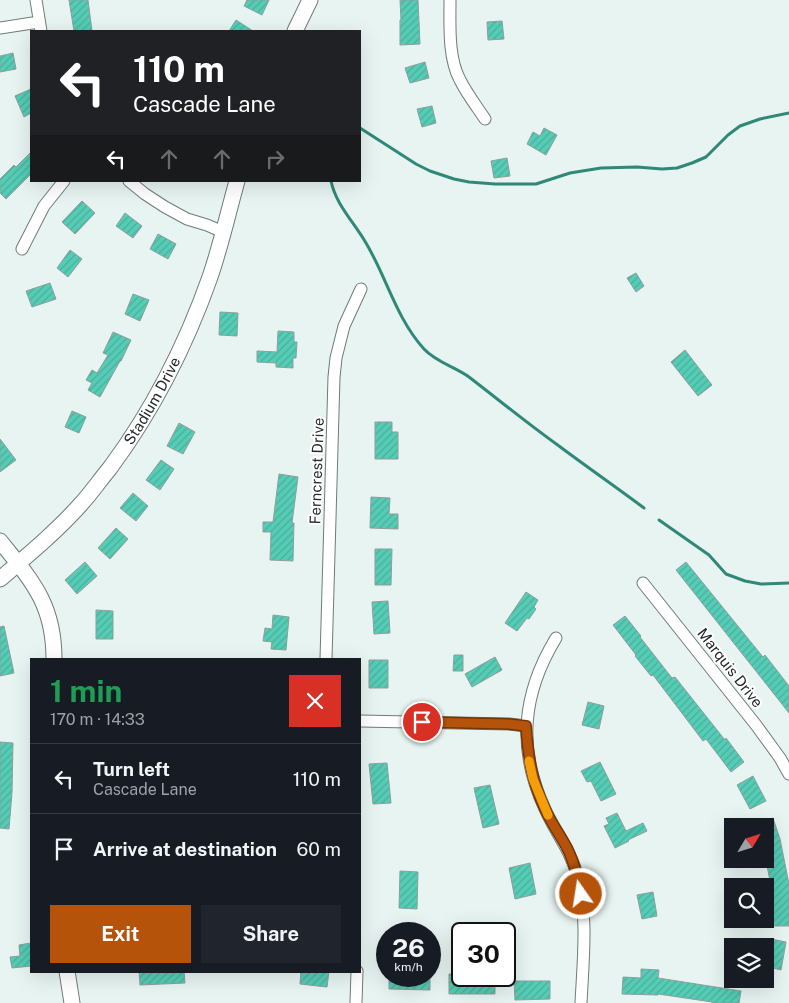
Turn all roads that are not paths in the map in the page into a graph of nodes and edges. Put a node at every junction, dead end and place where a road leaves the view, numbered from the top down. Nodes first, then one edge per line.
1 (36, 0) edge
2 (310, 0) edge
3 (450, 0) edge
4 (40, 27) edge
5 (0, 28) edge
6 (295, 30) edge
7 (485, 120) dead end
8 (63, 182) edge
9 (130, 182) edge
10 (237, 182) edge
11 (223, 232) junction
12 (22, 249) dead end
13 (361, 289) dead end
14 (0, 541) edge
15 (18, 563) junction
16 (0, 579) edge
17 (643, 583) dead end
18 (556, 638) dead end
19 (54, 658) edge
20 (326, 658) edge
21 (361, 721) edge
22 (526, 726) junction
23 (789, 774) edge
24 (67, 973) edge
25 (356, 973) edge
26 (72, 1003) edge
27 (356, 1003) edge
28 (581, 1003) edge

1 - 4 street
2 - 6 street
3 - 7 street
4 - 5 street
8 - 12 street
9 - 11 street
10 - 11 street, Stadium Drive
11 - 15 street, Stadium Drive
13 - 20 street, Ferncrest Drive
14 - 15 street
15 - 16 street, Stadium Drive
15 - 19 street
17 - 23 street, Marquis Drive
18 - 22 street
21 - 22 street
22 - 28 street
24 - 26 street
25 - 27 street

